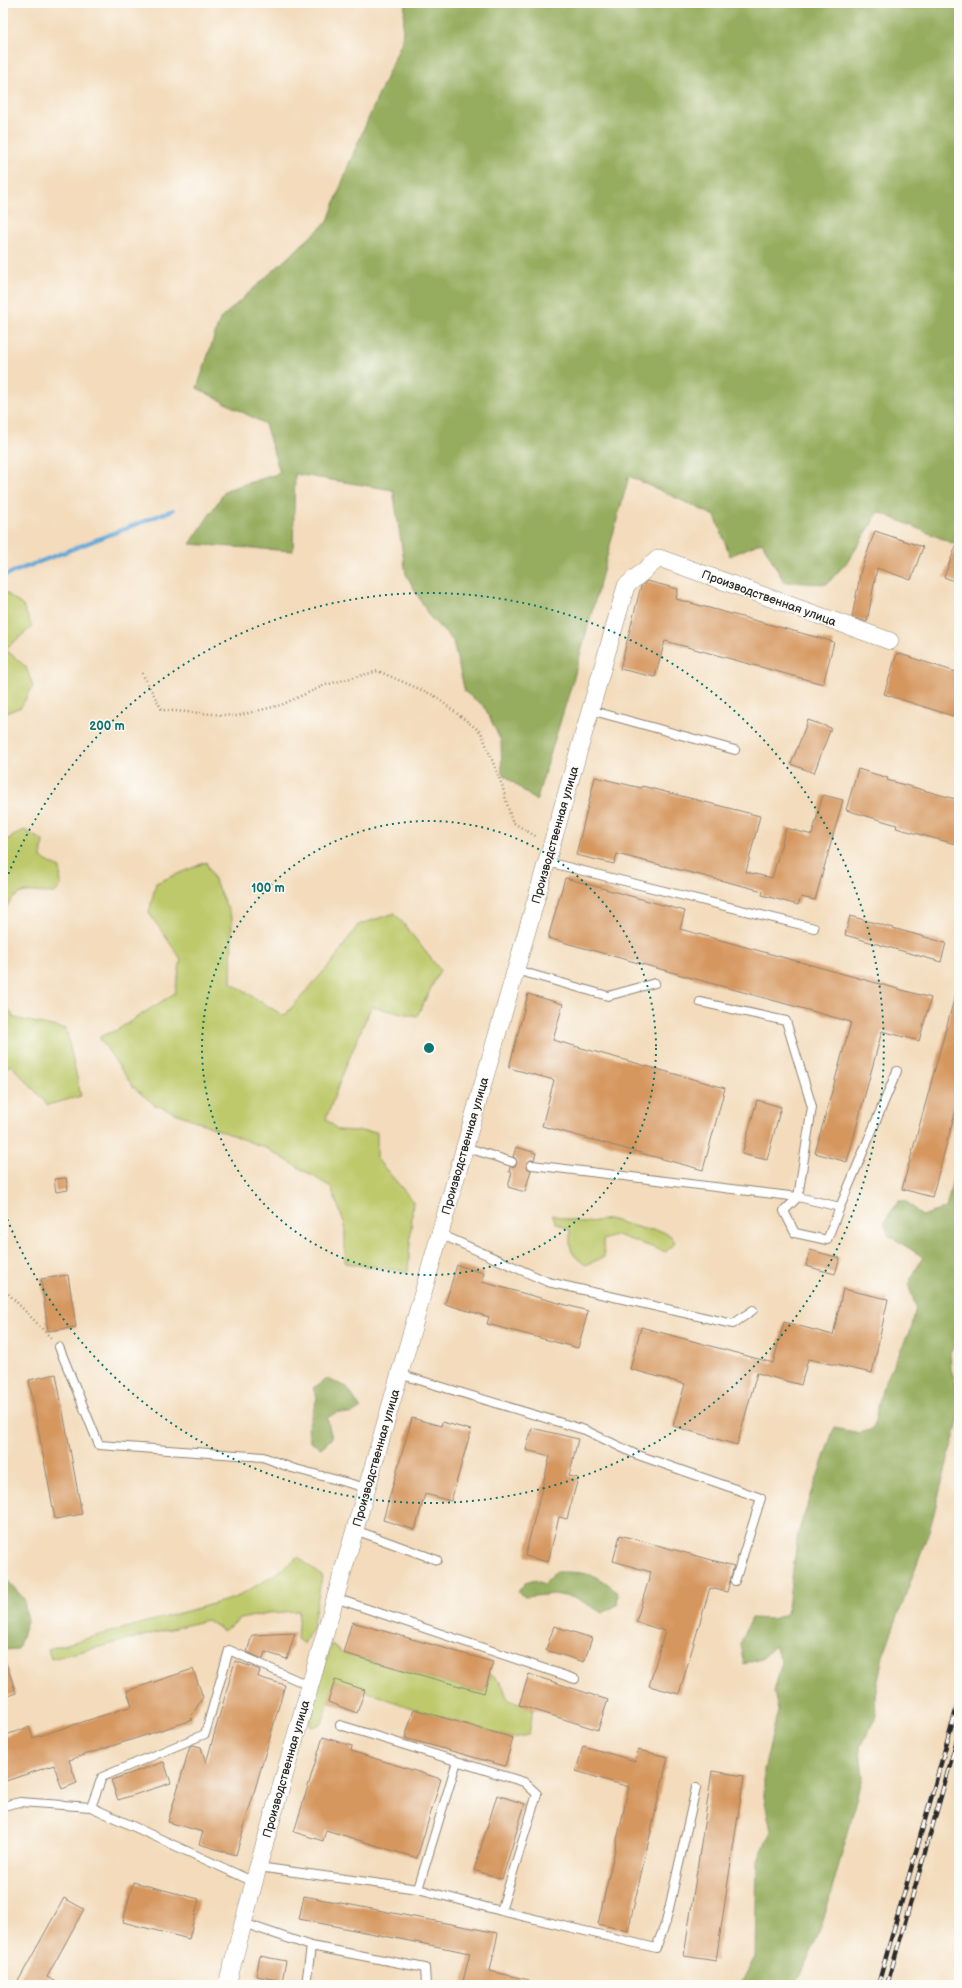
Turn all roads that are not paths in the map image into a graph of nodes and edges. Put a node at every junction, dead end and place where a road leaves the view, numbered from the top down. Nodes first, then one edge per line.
1 (890, 641) dead end
2 (590, 710) junction
3 (735, 750) dead end
4 (547, 862) junction
5 (814, 928) dead end
6 (516, 970) junction
7 (655, 983) dead end
8 (700, 1002) dead end
9 (897, 1071) dead end
10 (465, 1147) junction
11 (512, 1162) dead end
12 (532, 1165) dead end
13 (798, 1197) junction
14 (840, 1207) junction
15 (440, 1234) junction
16 (753, 1310) dead end
17 (60, 1347) road end
18 (399, 1374) junction
19 (367, 1488) junction
20 (355, 1530) junction
21 (437, 1560) dead end
22 (735, 1581) dead end
23 (335, 1598) junction
24 (575, 1678) dead end
25 (310, 1686) junction
26 (340, 1725) dead end
27 (457, 1761) junction
28 (696, 1788) dead end
29 (3, 1806) edge
30 (91, 1807) junction
31 (256, 1875) junction
32 (418, 1889) junction
33 (501, 1911) junction
34 (243, 1923) junction
35 (311, 1946) junction
36 (227, 1985) edge
37 (306, 1985) edge
38 (426, 1985) edge

1 - 2 street, Производственная улица
2 - 3 lane
2 - 4 street, Производственная улица
4 - 5 lane
4 - 6 street, Производственная улица
6 - 7 lane
6 - 10 street, Производственная улица
8 - 13 lane
9 - 14 lane
10 - 11 lane
10 - 15 street, Производственная улица
12 - 13 lane
13 - 14 lane
13 - 14 lane
15 - 16 lane
15 - 18 street, Производственная улица
17 - 19 lane
18 - 19 street, Производственная улица
18 - 22 lane
19 - 20 street, Производственная улица
20 - 21 lane
20 - 23 street, Производственная улица
23 - 24 lane
23 - 25 street, Производственная улица
25 - 30 lane
25 - 31 street, Производственная улица
26 - 27 lane
27 - 32 lane
27 - 33 lane
28 - 33 lane
29 - 30 lane
30 - 31 lane
31 - 32 lane
31 - 34 street, Производственная улица
32 - 33 lane
34 - 35 lane
34 - 36 street, Производственная улица
35 - 37 lane
35 - 38 lane

